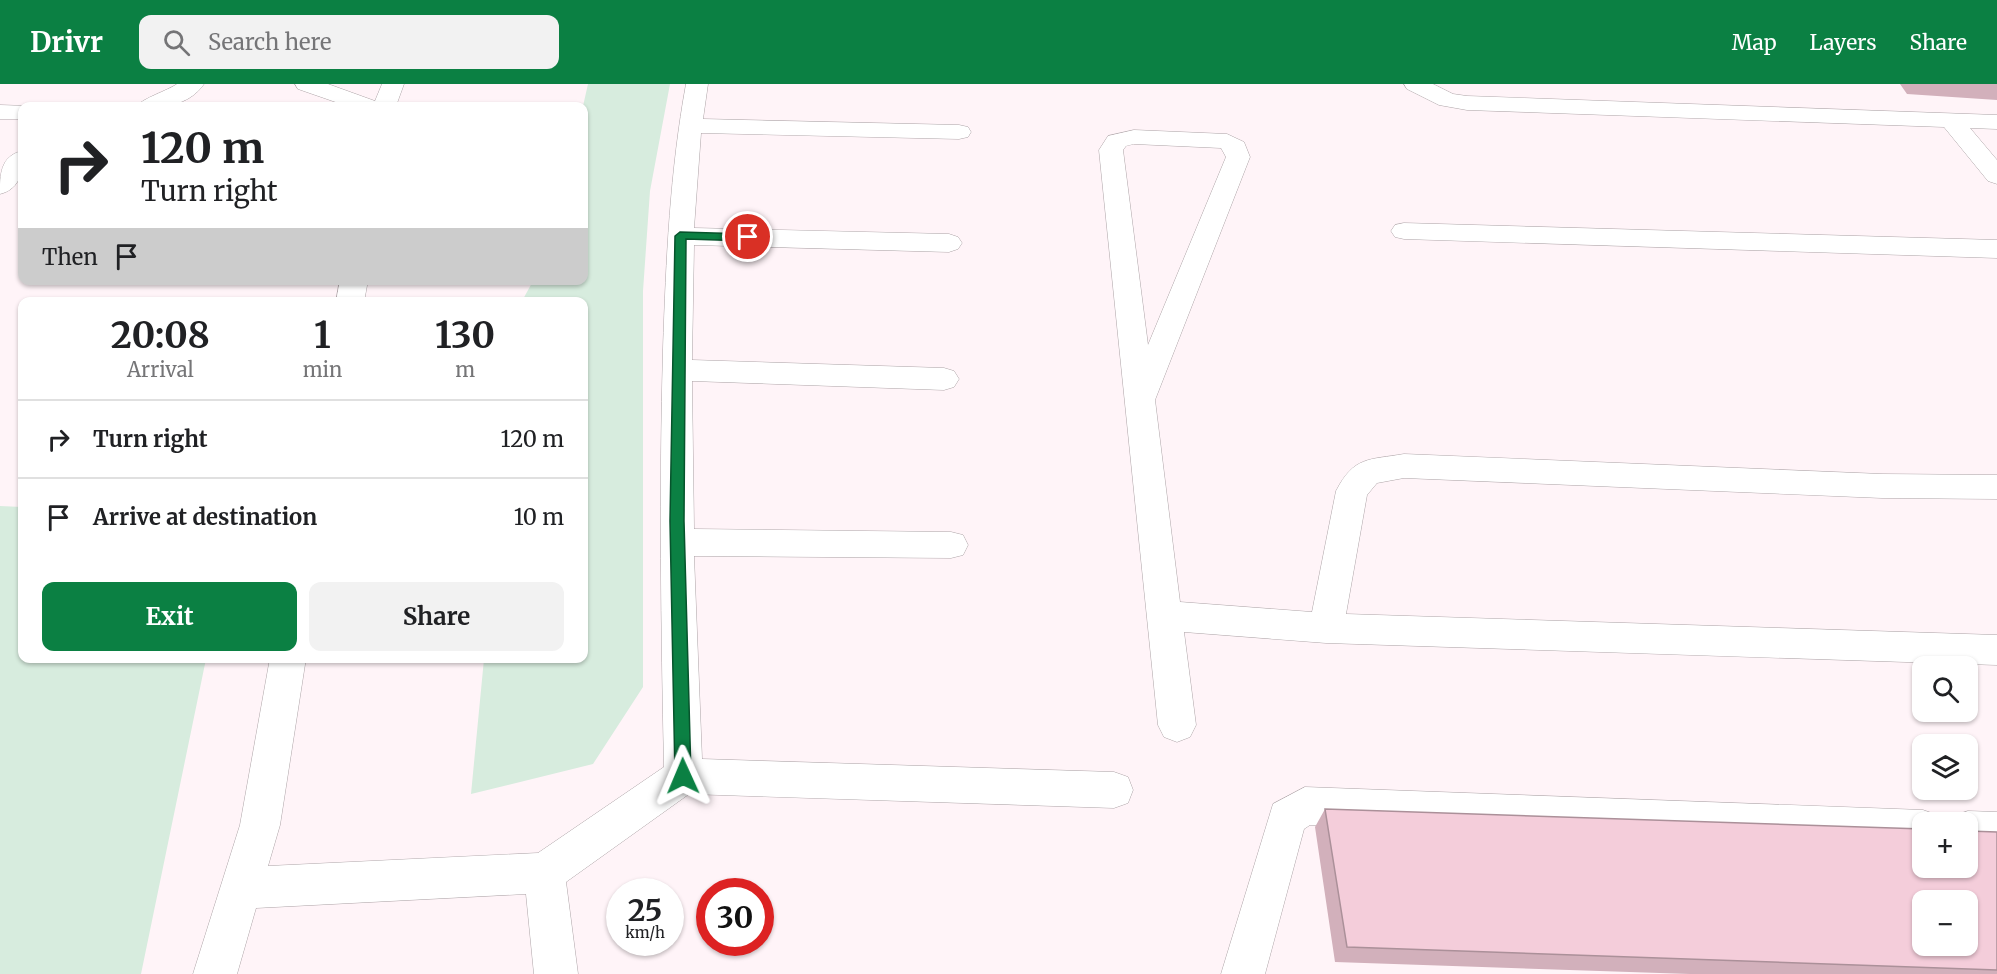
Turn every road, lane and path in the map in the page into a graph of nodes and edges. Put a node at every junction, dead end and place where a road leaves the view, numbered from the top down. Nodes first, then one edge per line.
1 (193, 84) edge
2 (306, 84) edge
3 (393, 84) edge
4 (697, 84) edge
5 (1415, 84) edge
6 (161, 102) edge
7 (357, 102) edge
8 (386, 102) edge
9 (0, 112) edge
10 (18, 112) edge
11 (1951, 120) junction
12 (1997, 122) edge
13 (689, 126) junction
14 (959, 132) dead end
15 (18, 163) edge
16 (1997, 176) edge
17 (0, 186) edge
18 (1404, 231) dead end
19 (680, 236) junction
20 (949, 243) dead end
21 (1997, 249) edge
22 (677, 370) junction
23 (944, 380) dead end
24 (1140, 400) junction
25 (1997, 487) edge
26 (677, 542) junction
27 (951, 545) dead end
28 (1165, 616) junction
29 (1326, 628) junction
30 (1997, 650) edge
31 (287, 663) edge
32 (1177, 725) dead end
33 (683, 776) junction
34 (1114, 790) dead end
35 (1912, 829) edge
36 (1978, 830) edge
37 (1997, 831) edge
38 (544, 873) junction
39 (242, 888) junction
40 (215, 974) edge
41 (556, 974) edge
42 (1243, 974) edge

1 - 6 street
2 - 7 street
3 - 8 street
4 - 13 street
5 - 11 street
9 - 10 street
11 - 12 street
11 - 16 street
13 - 14 street
13 - 19 street
15 - 17 street
18 - 21 street
19 - 20 street
19 - 22 street
22 - 23 street
22 - 26 street
24 - 24 street
24 - 28 street
25 - 29 street
26 - 27 street
26 - 33 street
28 - 29 street
28 - 32 street
29 - 30 street
31 - 39 street
33 - 34 street
33 - 38 street
35 - 42 street
36 - 37 street
38 - 39 street
38 - 41 street
39 - 40 street

